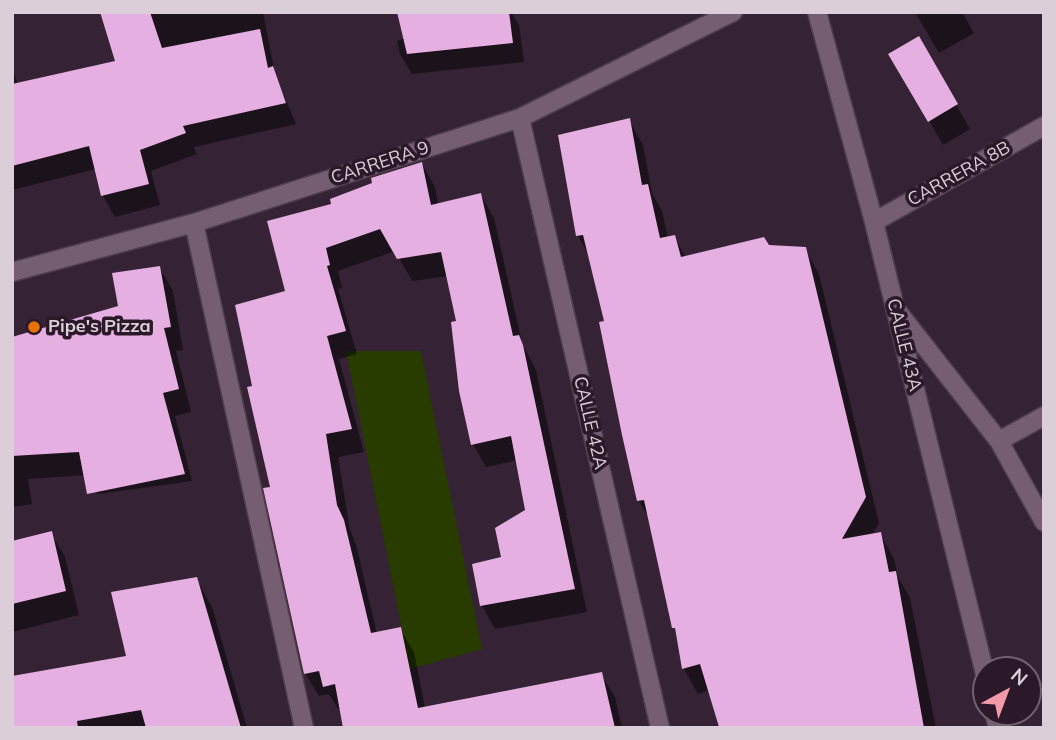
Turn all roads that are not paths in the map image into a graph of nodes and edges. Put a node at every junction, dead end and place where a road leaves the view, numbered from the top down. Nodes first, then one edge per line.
1 (733, 12) edge
2 (817, 12) edge
3 (520, 118) junction
4 (1044, 126) edge
5 (874, 222) junction
6 (194, 223) junction
7 (12, 272) edge
8 (894, 306) junction
9 (1044, 416) edge
10 (999, 441) junction
11 (1044, 522) edge
12 (981, 656) edge
13 (304, 728) edge
14 (660, 728) edge

1 - 3 street, CARRERA 9
2 - 5 street, CALLE 43A
3 - 6 street, CARRERA 9
3 - 14 street, CALLE 42A
4 - 5 street, CARRERA 8B
5 - 8 street, CALLE 43A
6 - 7 street, CARRERA 9
6 - 13 street
8 - 10 street
8 - 12 street, CALLE 43A
9 - 10 street
10 - 11 street

